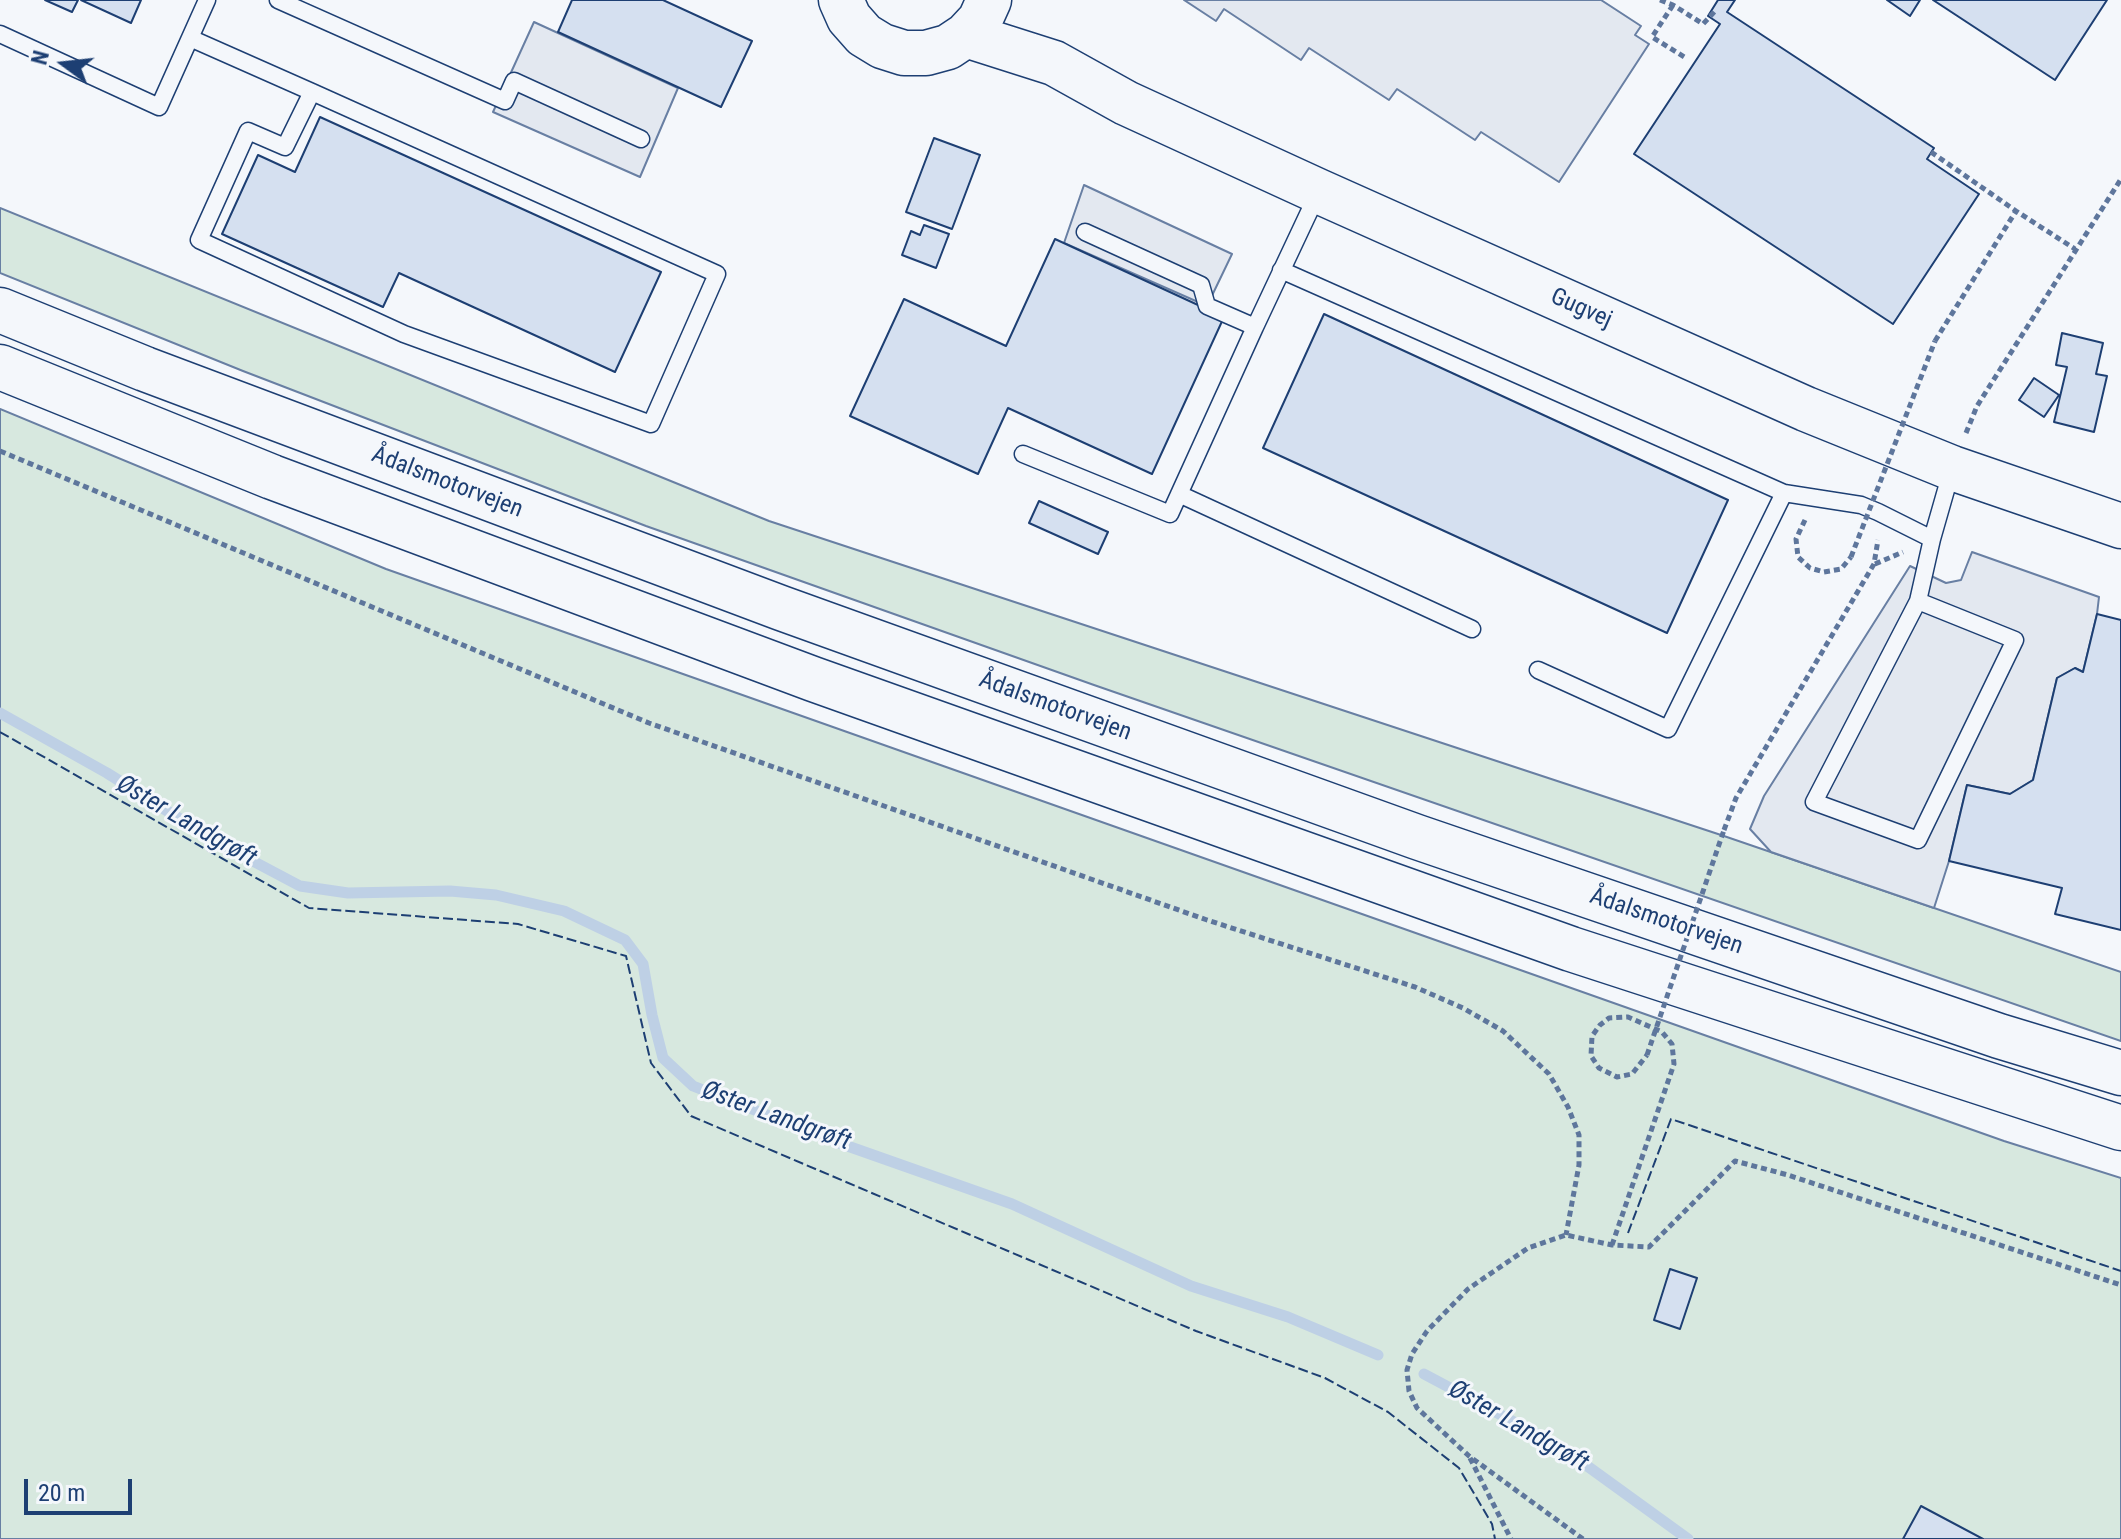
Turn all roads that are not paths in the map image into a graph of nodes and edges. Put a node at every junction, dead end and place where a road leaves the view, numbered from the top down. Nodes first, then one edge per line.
1 (207, 0) edge
2 (278, 0) edge
3 (841, 0) edge
4 (1000, 0) edge
5 (978, 17) edge
6 (0, 34) edge
7 (190, 38) junction
8 (1054, 63) junction
9 (312, 92) junction
10 (641, 139) dead end
11 (1318, 191) junction
12 (1085, 232) dead end
13 (1281, 270) junction
14 (0, 310) edge
15 (1255, 327) junction
16 (0, 367) edge
17 (1023, 454) dead end
18 (1952, 468) junction
19 (1784, 493) junction
20 (1179, 494) junction
21 (2121, 526) edge
22 (1932, 539) junction
23 (1918, 601) junction
24 (1472, 629) dead end
25 (1538, 670) dead end
26 (2121, 1073) edge
27 (2121, 1128) edge

1 - 7 lane
2 - 10 lane
3 - 5 main road
4 - 8 main road, Gugvej
5 - 8 main road, Gugvej
6 - 7 lane
7 - 9 lane
8 - 11 main road, Gugvej
9 - 9 lane
11 - 13 lane
11 - 18 main road, Gugvej
12 - 15 lane
13 - 15 lane
13 - 19 lane
14 - 26 main road, Ådalsmotorvejen
15 - 20 lane
16 - 27 main road
17 - 20 lane
18 - 21 main road, Gugvej
18 - 22 lane
19 - 22 lane
19 - 25 lane
20 - 24 lane
22 - 23 lane
23 - 23 lane

